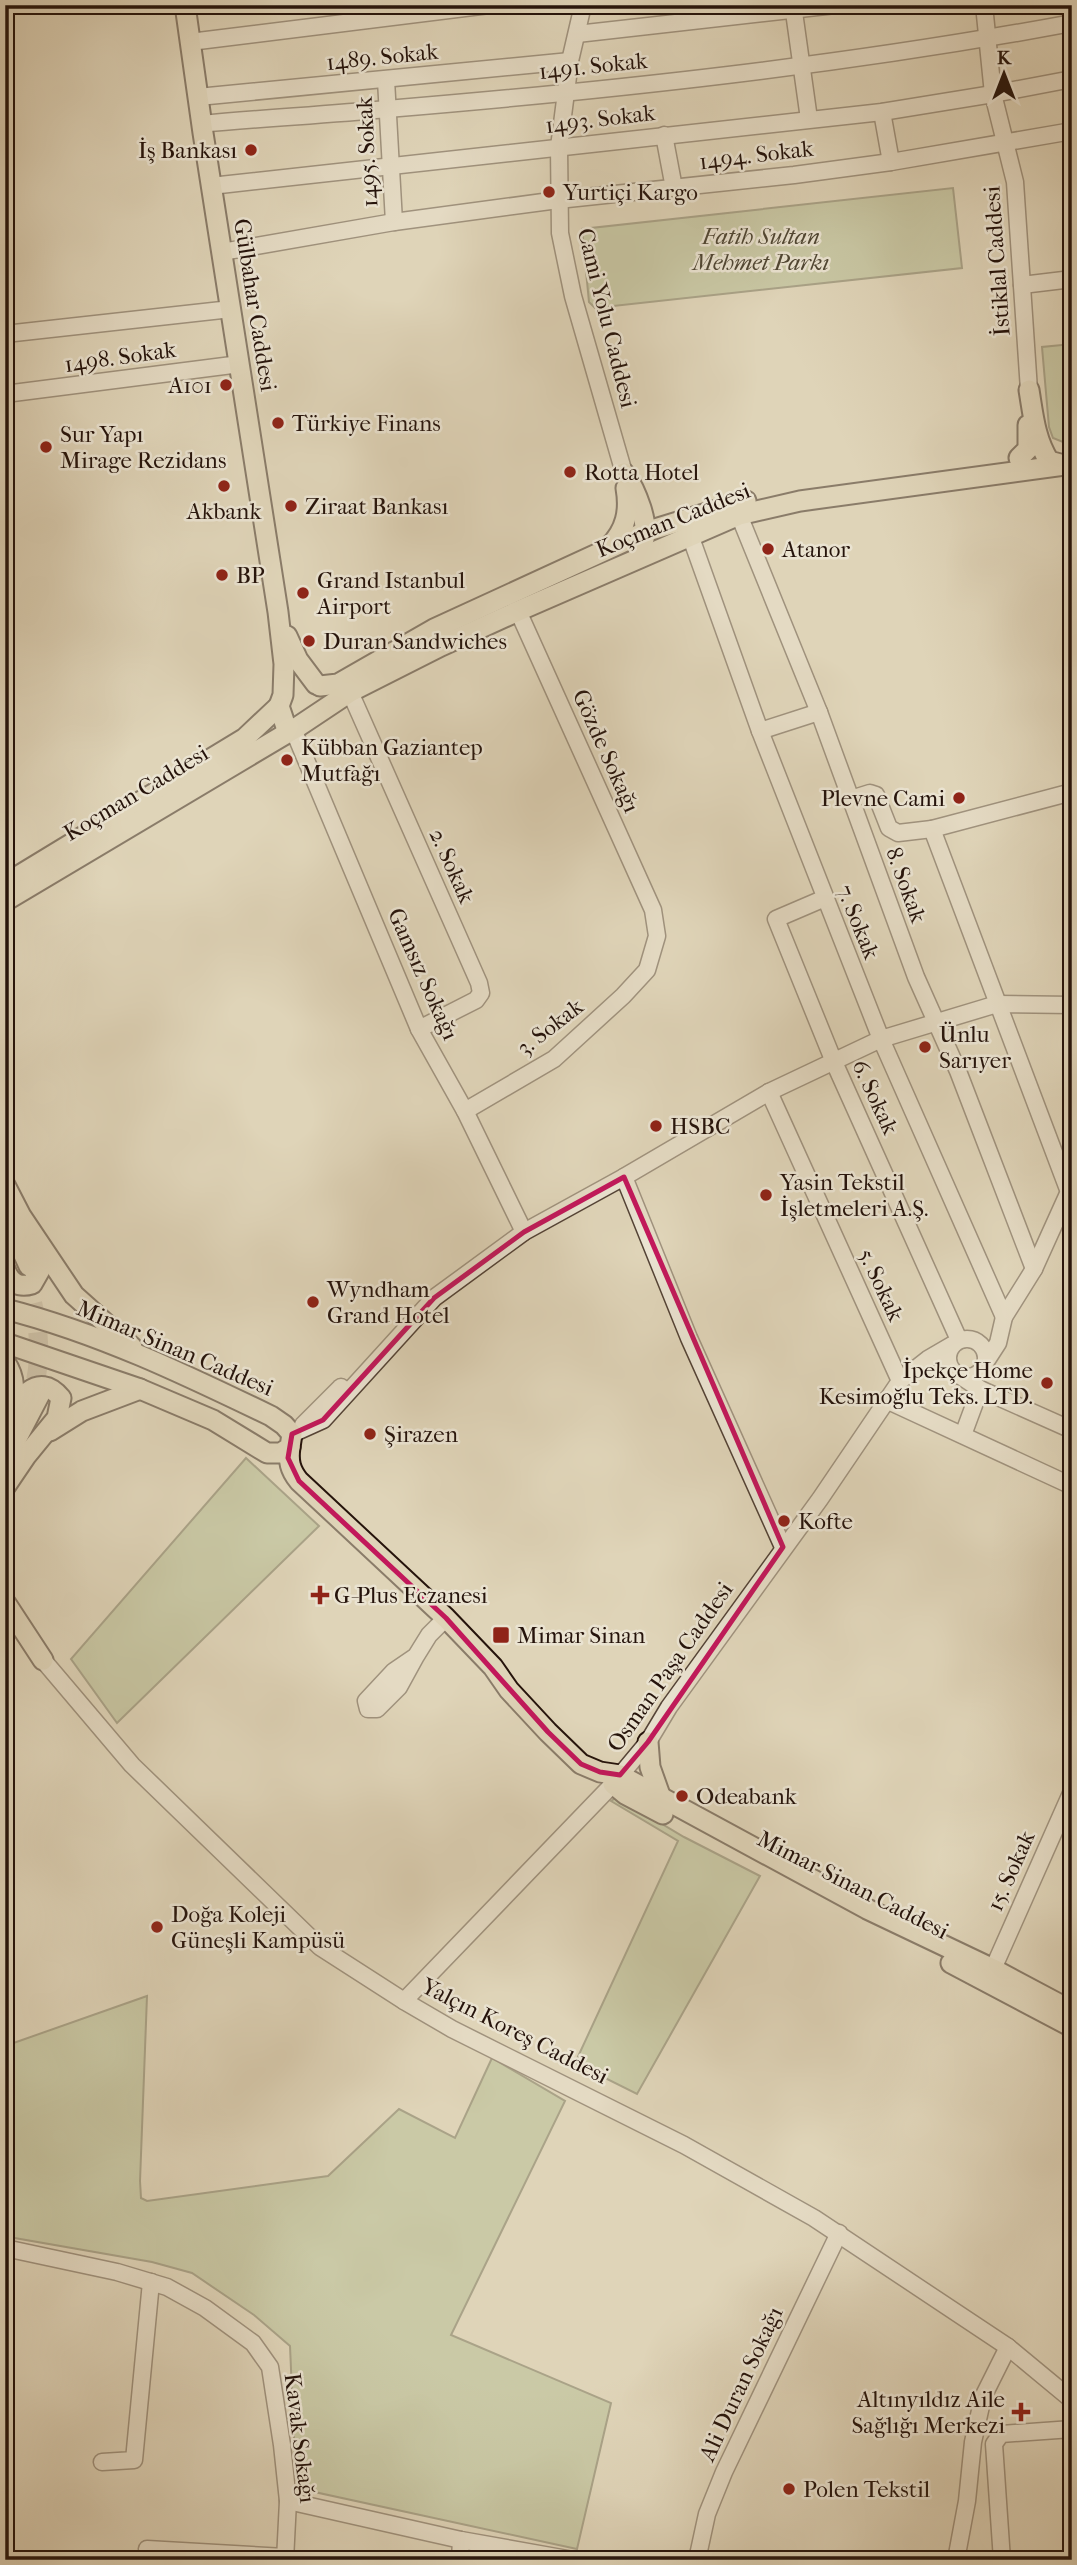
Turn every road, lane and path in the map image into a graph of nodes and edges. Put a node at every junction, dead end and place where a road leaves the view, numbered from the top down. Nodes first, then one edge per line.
1 (185, 5) edge
2 (489, 5) edge
3 (583, 5) edge
4 (835, 5) edge
5 (984, 5) edge
6 (793, 8) edge
7 (1072, 23) edge
8 (577, 34) junction
9 (987, 39) junction
10 (190, 42) junction
11 (570, 61) junction
12 (800, 66) junction
13 (386, 79) junction
14 (1072, 79) edge
15 (567, 91) junction
16 (993, 94) junction
17 (198, 97) junction
18 (389, 109) junction
19 (882, 112) junction
20 (809, 119) junction
21 (201, 124) junction
22 (1072, 131) edge
23 (664, 135) junction
24 (1004, 144) junction
25 (559, 147) junction
26 (891, 162) junction
27 (391, 167) junction
28 (211, 186) junction
29 (674, 188) junction
30 (558, 200) junction
31 (394, 222) junction
32 (222, 252) junction
33 (1072, 279) edge
34 (1022, 285) junction
35 (231, 309) junction
36 (5, 334) edge
37 (240, 364) junction
38 (1029, 390) junction
39 (5, 394) edge
40 (1045, 454) junction
41 (1019, 458) junction
42 (1071, 460) edge
43 (624, 473) junction
44 (739, 515) junction
45 (645, 532) junction
46 (690, 535) junction
47 (604, 551) junction
48 (580, 583) junction
49 (518, 611) junction
50 (278, 612) junction
51 (318, 685) junction
52 (350, 692) junction
53 (281, 702) junction
54 (321, 712) junction
55 (819, 712) junction
56 (293, 729) junction
57 (760, 732) junction
58 (1072, 792) edge
59 (851, 799) junction
60 (932, 829) junction
61 (5, 884) edge
62 (825, 898) junction
63 (5, 901) edge
64 (653, 909) joint
65 (998, 1004) junction
66 (1072, 1004) edge
67 (935, 1021) junction
68 (419, 1029) junction
69 (881, 1039) junction
70 (834, 1062) junction
71 (769, 1092) junction
72 (465, 1111) junction
73 (624, 1177) junction
74 (5, 1185) edge
75 (1070, 1189) edge
76 (13, 1215) edge
77 (524, 1232) junction
78 (5, 1236) edge
79 (1034, 1269) junction
80 (20, 1271) edge
81 (5, 1309) edge
82 (1004, 1317) junction
83 (960, 1341) junction
84 (5, 1343) edge
85 (137, 1353) junction
86 (5, 1362) edge
87 (985, 1364) junction
88 (957, 1374) junction
89 (901, 1381) junction
90 (140, 1389) junction
91 (981, 1389) junction
92 (999, 1397) junction
93 (886, 1400) junction
94 (7, 1421) edge
95 (1072, 1430) edge
96 (46, 1433) junction
97 (963, 1435) junction
98 (294, 1437) junction
99 (5, 1447) edge
100 (5, 1461) edge
101 (1072, 1486) edge
102 (5, 1487) edge
103 (783, 1547) junction
104 (5, 1602) edge
105 (446, 1618) junction
106 (5, 1619) edge
107 (416, 1656) dead end
108 (43, 1660) junction
109 (648, 1742) junction
110 (617, 1780) junction
111 (1072, 1791) edge
112 (661, 1798) junction
113 (993, 1969) junction
114 (404, 2001) junction
115 (1072, 2011) edge
116 (1072, 2027) edge
117 (839, 2233) junction
118 (5, 2248) edge
119 (151, 2282) junction
120 (1008, 2347) junction
121 (1072, 2400) edge
122 (1072, 2429) edge
123 (102, 2462) dead end
124 (969, 2475) junction
125 (996, 2475) junction
126 (288, 2501) junction
127 (461, 2540) junction
128 (147, 2549) dead end
129 (285, 2558) edge
130 (460, 2560) edge
131 (573, 2560) edge
132 (697, 2560) edge
133 (956, 2560) edge
134 (1002, 2560) edge

1 - 10 main road, Gülbahar Caddesi
2 - 10 street
3 - 8 street, Cami Yolu Caddesi
4 - 6 street
5 - 9 street, İstiklal Caddesi
6 - 8 street
6 - 12 street
7 - 9 street, 1491. Sokak
8 - 11 street, Cami Yolu Caddesi
9 - 12 street, 1491. Sokak
9 - 16 street, İstiklal Caddesi
10 - 17 main road, Gülbahar Caddesi
11 - 13 street, 1489. Sokak
11 - 15 street, Cami Yolu Caddesi
12 - 15 street, 1491. Sokak
12 - 20 street
13 - 17 street, 1489. Sokak
13 - 18 street, 1495. Sokak
14 - 16 street, 1493. Sokak
15 - 18 street, 1491. Sokak
15 - 25 street, Cami Yolu Caddesi
16 - 19 street, 1493. Sokak
16 - 24 street, İstiklal Caddesi
17 - 21 main road, Gülbahar Caddesi
18 - 21 street, 1491. Sokak
18 - 27 street, 1495. Sokak
19 - 20 street, 1493. Sokak
19 - 26 street
20 - 23 street, 1493. Sokak
21 - 28 main road, Gülbahar Caddesi
22 - 24 street, 1494. Sokak
23 - 25 street, 1493. Sokak
23 - 29 street
24 - 26 street, 1494. Sokak
24 - 34 street, İstiklal Caddesi
25 - 27 street, 1493. Sokak
25 - 30 street, Cami Yolu Caddesi
26 - 29 street, 1494. Sokak
27 - 28 street, 1493. Sokak
27 - 31 street, 1495. Sokak
28 - 32 main road, Gülbahar Caddesi
29 - 30 street, 1494. Sokak
30 - 31 street, 1494. Sokak
30 - 43 street, Cami Yolu Caddesi
31 - 32 street, 1494. Sokak
32 - 35 main road, Gülbahar Caddesi
33 - 34 street
34 - 38 street, İstiklal Caddesi
35 - 36 street
35 - 37 main road, Gülbahar Caddesi
37 - 39 street, 1498. Sokak
37 - 50 main road, Gülbahar Caddesi
38 - 40 main road
38 - 41 main road
40 - 41 main road, Koçman Caddesi
40 - 42 main road, Koçman Caddesi
41 - 45 main road, Koçman Caddesi
42 - 44 main road, Koçman Caddesi
43 - 45 main road
43 - 47 main road
44 - 46 main road, Koçman Caddesi
44 - 55 street, 8. Sokak
45 - 47 main road, Koçman Caddesi
45 - 48 main road
46 - 48 main road, Koçman Caddesi
46 - 57 street, 7. Sokak
47 - 51 main road, Koçman Caddesi
48 - 49 main road, Koçman Caddesi
49 - 52 main road, Koçman Caddesi
49 - 64 street, Gözde Sokağı
50 - 51 main road, Gülbahar Caddesi
50 - 53 main road, Gülbahar Caddesi
51 - 53 main road, Koçman Caddesi
51 - 54 main road
52 - 54 main road, Koçman Caddesi
52 - 68 street, 2. Sokak
53 - 56 main road
53 - 61 main road, Koçman Caddesi
54 - 56 main road, Koçman Caddesi
55 - 57 street
55 - 59 street, 8. Sokak
56 - 63 main road, Koçman Caddesi
56 - 68 street, Gamsız Sokağı
57 - 62 street, 7. Sokak
58 - 60 street
59 - 60 street
59 - 67 street, 8. Sokak
60 - 65 street
62 - 69 street, 7. Sokak
62 - 70 street, 6. Sokak
64 - 72 street, 3. Sokak
65 - 66 street
65 - 67 street
65 - 75 street
67 - 69 street
67 - 79 street, 8. Sokak
68 - 72 street, Gamsız Sokağı
69 - 70 street
69 - 82 street, 7. Sokak
70 - 71 street
70 - 83 street, 6. Sokak
71 - 73 street
71 - 89 street, 5. Sokak
72 - 77 street, Gamsız Sokağı
73 - 77 street
73 - 103 street
74 - 76 main road
75 - 79 street, Osman Paşa Caddesi
76 - 80 main road
76 - 85 main road
77 - 98 street
78 - 80 main road
79 - 82 street, Osman Paşa Caddesi
81 - 85 main road, Mimar Sinan Caddesi
82 - 83 street, Osman Paşa Caddesi
82 - 87 street, Osman Paşa Caddesi
83 - 87 street
83 - 88 street
83 - 89 street, Osman Paşa Caddesi
84 - 90 main road
85 - 98 main road, Mimar Sinan Caddesi
86 - 94 main road
87 - 88 street
87 - 92 street
88 - 89 street
88 - 91 street
89 - 93 street, Osman Paşa Caddesi
90 - 96 main road
90 - 98 main road
91 - 92 street
91 - 97 street
92 - 95 street
93 - 97 street
93 - 103 street, Osman Paşa Caddesi
94 - 96 main road
96 - 102 main road
97 - 101 street
98 - 105 main road
99 - 100 main road
103 - 109 street, Osman Paşa Caddesi
104 - 108 main road
105 - 107 street
105 - 110 main road
106 - 108 main road, Yalçın Koreş Caddesi
108 - 114 street, Yalçın Koreş Caddesi
109 - 110 street, Osman Paşa Caddesi
109 - 112 main road
110 - 112 main road, Mimar Sinan Caddesi
110 - 114 street, Osman Paşa Caddesi
110 - 116 main road, Mimar Sinan Caddesi
111 - 113 street, 15. Sokak
112 - 113 main road, Mimar Sinan Caddesi
113 - 115 main road, Mimar Sinan Caddesi
114 - 117 street, Yalçın Koreş Caddesi
117 - 120 street, Yalçın Koreş Caddesi
117 - 132 street, Ali Duran Sokağı
118 - 119 street, Kavak Sokağı
119 - 123 street
119 - 126 street, Kavak Sokağı
120 - 121 street, Yalçın Koreş Caddesi
120 - 124 street
122 - 125 street
124 - 125 street
124 - 133 street
125 - 134 street
126 - 127 street
126 - 129 street, Kavak Sokağı
127 - 130 street
127 - 131 street
128 - 129 street

